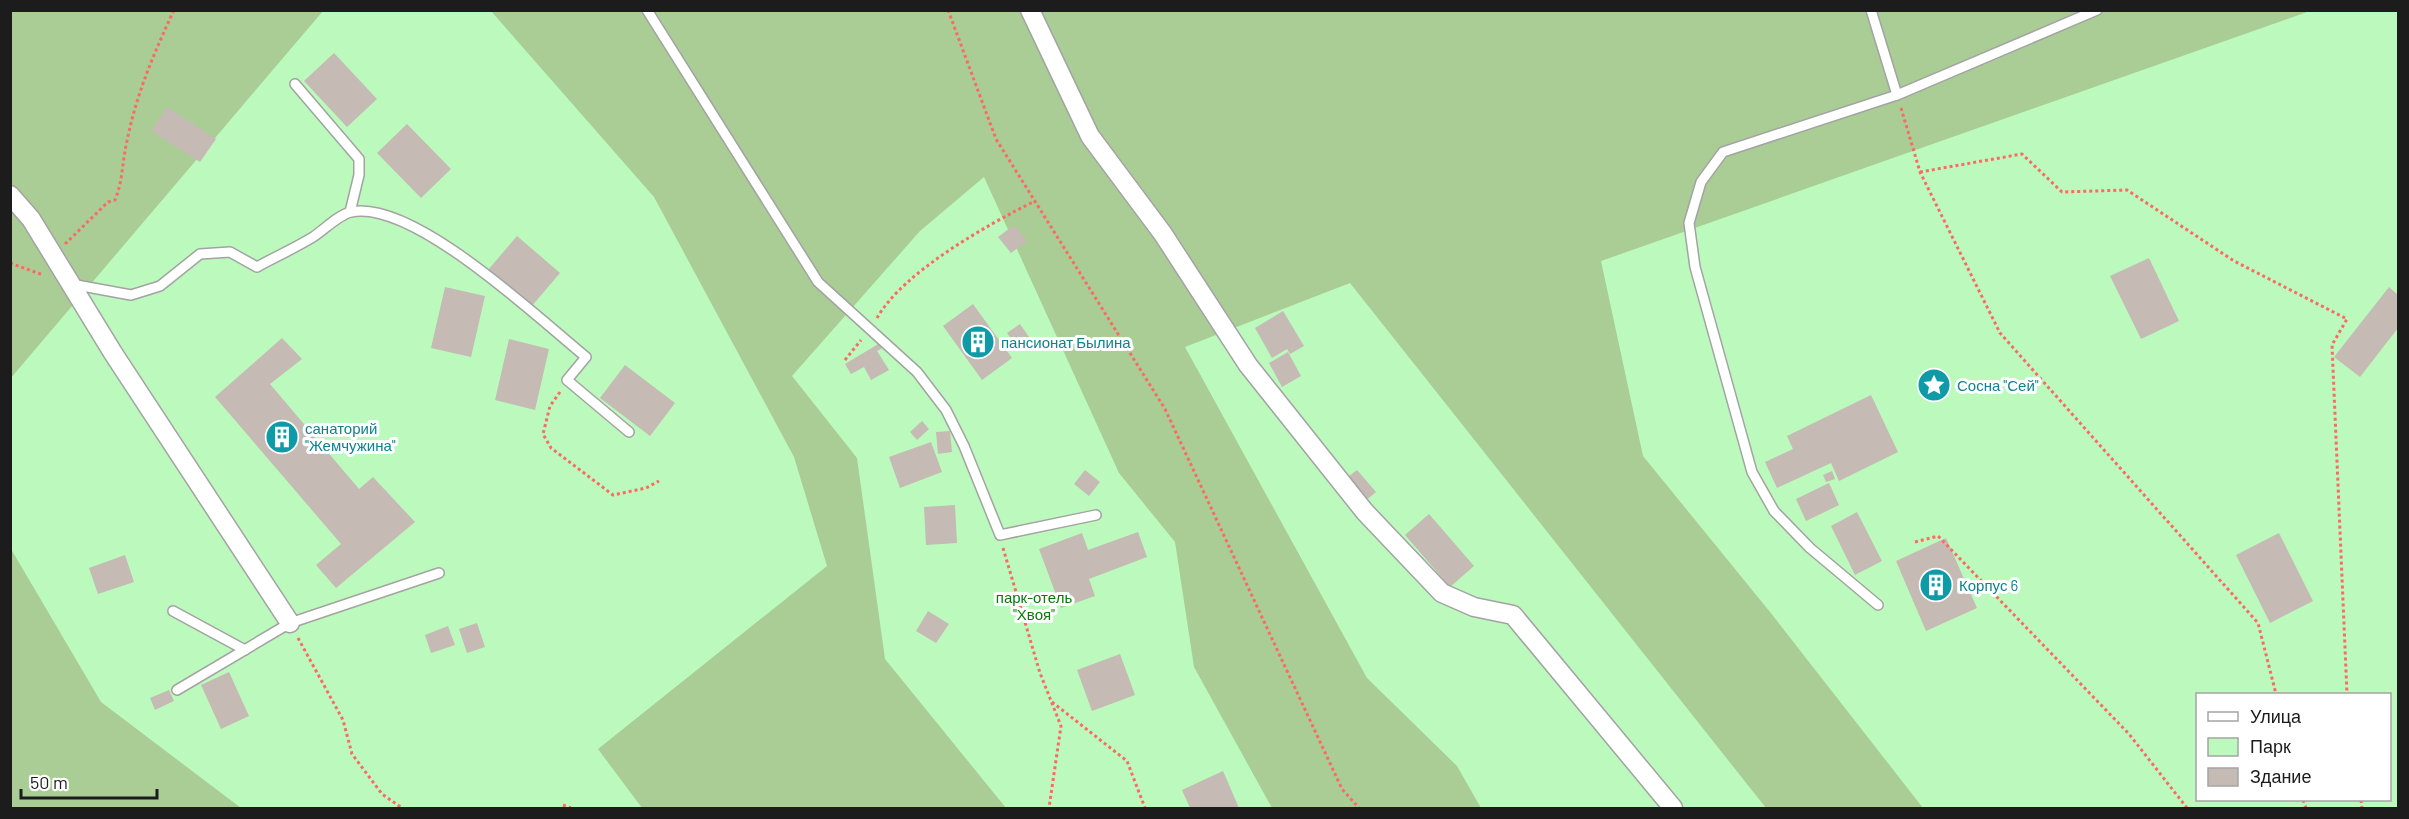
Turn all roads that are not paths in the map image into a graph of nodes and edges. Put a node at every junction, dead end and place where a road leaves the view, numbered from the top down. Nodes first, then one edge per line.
1 (647, 10) edge
2 (1030, 10) edge
3 (1871, 10) edge
4 (2097, 10) edge
5 (295, 84) dead end
6 (1897, 95) junction
7 (10, 195) edge
8 (350, 212) junction
9 (71, 284) junction
10 (629, 432) dead end
11 (1096, 515) dead end
12 (439, 573) dead end
13 (1878, 605) dead end
14 (173, 611) dead end
15 (290, 623) junction
16 (245, 650) junction
17 (177, 690) dead end
18 (1673, 808) edge

1 - 11 lane
2 - 18 street
3 - 6 lane
4 - 6 lane
5 - 8 lane
6 - 13 lane
7 - 9 street
8 - 9 lane
8 - 10 lane
9 - 15 street
12 - 15 lane
14 - 16 lane
15 - 16 lane
16 - 17 lane

